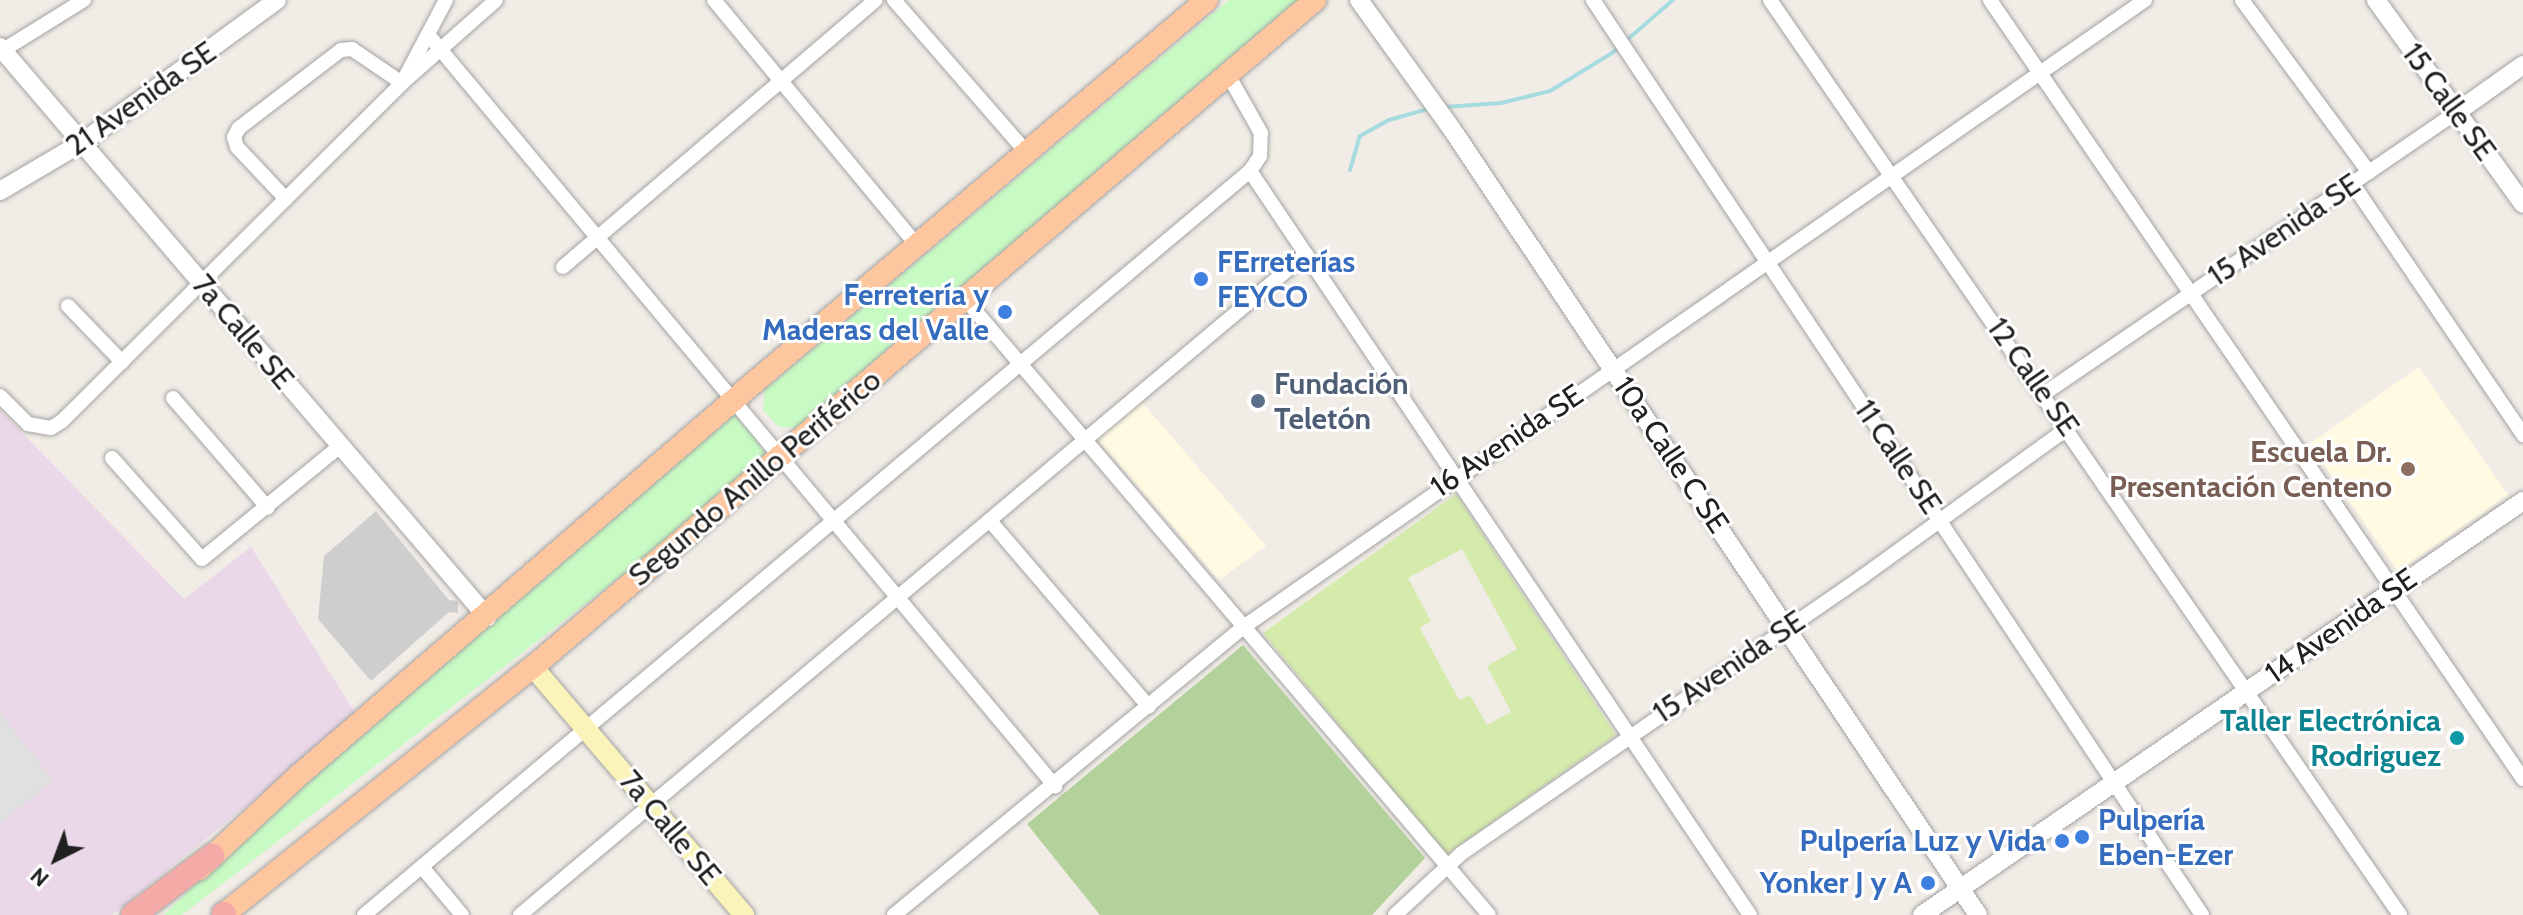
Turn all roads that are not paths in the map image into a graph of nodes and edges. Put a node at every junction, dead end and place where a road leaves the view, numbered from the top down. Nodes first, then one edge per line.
1 (84, 0) edge
2 (277, 0) edge
3 (446, 0) edge
4 (714, 0) edge
5 (876, 0) edge
6 (894, 0) edge
7 (1207, 0) edge
8 (1315, 0) edge
9 (1359, 0) edge
10 (1593, 0) edge
11 (1770, 0) edge
12 (1990, 0) edge
13 (2145, 0) edge
14 (2242, 0) edge
15 (2376, 0) edge
16 (493, 1) edge
17 (435, 43) junction
18 (1, 50) edge
19 (2523, 65) edge
20 (2039, 71) junction
21 (1227, 73) junction
22 (783, 82) junction
23 (402, 83) junction
24 (2457, 112) junction
25 (83, 142) junction
26 (1027, 153) junction
27 (1250, 171) junction
28 (2369, 172) junction
29 (1889, 175) junction
30 (2352, 183) junction
31 (0, 191) edge
32 (286, 199) junction
33 (2523, 204) edge
34 (598, 239) junction
35 (917, 245) junction
36 (1306, 254) junction
37 (1767, 259) junction
38 (563, 267) dead end
39 (202, 283) junction
40 (2190, 294) junction
41 (966, 300) junction
42 (68, 306) dead end
43 (122, 362) junction
44 (1020, 365) junction
45 (1613, 369) junction
46 (2045, 393) junction
47 (0, 396) edge
48 (173, 398) dead end
49 (733, 401) junction
50 (2069, 427) junction
51 (2523, 435) edge
52 (1086, 441) junction
53 (340, 446) junction
54 (779, 456) junction
55 (112, 458) dead end
56 (1455, 476) junction
57 (2523, 501) edge
58 (268, 508) junction
59 (1940, 520) junction
60 (835, 522) junction
61 (991, 522) junction
62 (2395, 589) junction
63 (898, 598) junction
64 (487, 617) junction
65 (1787, 626) junction
66 (1242, 628) junction
67 (533, 667) junction
68 (2245, 692) junction
69 (1149, 707) junction
70 (587, 730) junction
71 (1629, 735) junction
72 (2523, 779) edge
73 (2115, 784) junction
74 (1055, 786) junction
75 (651, 805) junction
76 (212, 856) junction
77 (1447, 865) junction
78 (422, 867) junction
79 (1960, 888) junction
80 (133, 915) edge
81 (154, 915) edge
82 (224, 915) edge
83 (364, 915) edge
84 (462, 915) edge
85 (520, 915) edge
86 (744, 915) edge
87 (894, 915) edge
88 (1395, 915) edge
89 (1489, 915) edge
90 (1750, 915) edge
91 (1922, 915) edge
92 (1978, 915) edge
93 (2202, 915) edge
94 (2400, 915) edge

1 - 18 street
2 - 25 street, 21 Avenida SE
3 - 17 street
4 - 22 street
5 - 22 street
6 - 26 street
7 - 26 main road
8 - 21 main road, Segundo Anillo Periférico
9 - 45 street, 10a Calle C SE
10 - 37 street, 11 Calle SE
11 - 29 street, 12 Calle SE
12 - 20 street
13 - 20 street, 16 Avenida SE
14 - 28 street
15 - 24 street, 15 Calle SE
16 - 17 street
17 - 23 street
17 - 34 street
18 - 25 street, 7a Calle SE
19 - 24 street, 15 Avenida SE
20 - 29 street, 16 Avenida SE
20 - 40 street
21 - 27 street
21 - 41 main road, Segundo Anillo Periférico
22 - 34 street
22 - 35 street
23 - 32 street
23 - 32 street
24 - 28 street, 15 Avenida SE
24 - 33 street, 15 Calle SE
25 - 31 street, 21 Avenida SE
25 - 39 street, 7a Calle SE
26 - 35 main road
27 - 36 street
27 - 44 street
28 - 30 street, 15 Avenida SE
29 - 37 street, 16 Avenida SE
29 - 46 street, 12 Calle SE
30 - 40 street, 15 Avenida SE
30 - 51 street
32 - 39 street
34 - 38 street
34 - 49 street
35 - 49 main road
36 - 52 street
36 - 56 street
37 - 45 street, 16 Avenida SE
37 - 59 street, 11 Calle SE
39 - 43 street
39 - 53 street, 7a Calle SE
40 - 46 street, 15 Avenida SE
40 - 62 street
41 - 44 street
41 - 54 main road, Segundo Anillo Periférico
42 - 43 street
43 - 47 street
44 - 52 street
44 - 60 street
45 - 56 street, 16 Avenida SE
45 - 65 street, 10a Calle C SE
46 - 50 street, 12 Calle SE
48 - 58 street
49 - 54 street
49 - 64 main road
50 - 59 street, 15 Avenida SE
50 - 68 street, 12 Calle SE
52 - 61 street
52 - 66 street
53 - 58 street
53 - 64 street, 7a Calle SE
54 - 60 street
54 - 67 main road, Segundo Anillo Periférico
55 - 58 street
56 - 66 street, 16 Avenida SE
56 - 71 street
57 - 62 street, 14 Avenida SE
59 - 65 street, 15 Avenida SE
59 - 73 street, 11 Calle SE
60 - 63 street
60 - 70 street
61 - 63 street
61 - 69 street
62 - 68 street, 14 Avenida SE
62 - 72 street
63 - 74 street
63 - 75 street
64 - 76 main road
65 - 71 street, 15 Avenida SE
65 - 79 street, 10a Calle C SE
66 - 69 street, 16 Avenida SE
66 - 77 street
67 - 70 main road, 7a Calle SE
67 - 82 main road, Segundo Anillo Periférico
68 - 73 street, 14 Avenida SE
68 - 94 street, 12 Calle SE
69 - 74 street, 16 Avenida SE
70 - 75 main road, 7a Calle SE
70 - 78 street
71 - 77 street, 15 Avenida SE
71 - 90 street
73 - 79 street, 14 Avenida SE
73 - 93 street, 11 Calle SE
74 - 87 street, 16 Avenida SE
75 - 85 street
75 - 86 main road, 7a Calle SE
76 - 80 highway
76 - 81 main road
77 - 88 street, 15 Avenida SE
77 - 89 street
78 - 83 street
78 - 84 street
79 - 91 street, 14 Avenida SE
79 - 92 street, 10a Calle C SE

